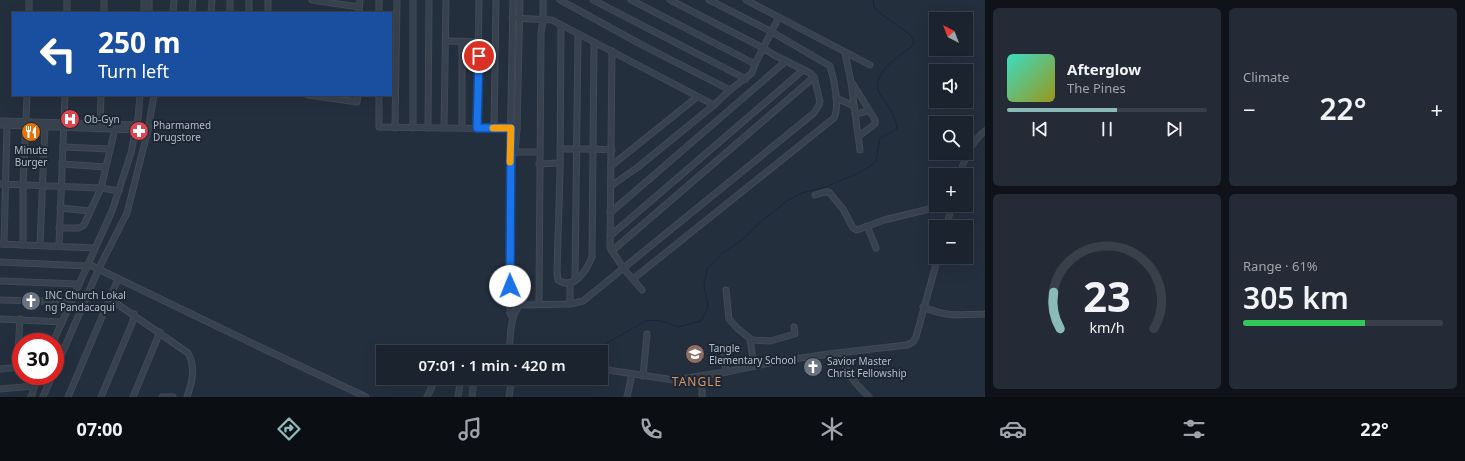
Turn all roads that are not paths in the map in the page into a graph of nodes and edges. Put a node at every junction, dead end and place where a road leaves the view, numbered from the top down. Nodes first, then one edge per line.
1 (29, 0) edge
2 (67, 0) edge
3 (104, 0) edge
4 (144, 0) edge
5 (149, 0) edge
6 (174, 0) edge
7 (193, 0) edge
8 (212, 0) edge
9 (230, 0) edge
10 (249, 0) edge
11 (268, 0) edge
12 (312, 0) edge
13 (360, 0) edge
14 (379, 0) edge
15 (397, 0) edge
16 (413, 0) edge
17 (430, 0) edge
18 (446, 0) edge
19 (479, 0) edge
20 (496, 0) edge
21 (513, 0) edge
22 (520, 0) edge
23 (543, 0) edge
24 (560, 0) edge
25 (593, 0) edge
26 (631, 0) edge
27 (670, 0) edge
28 (709, 0) edge
29 (746, 0) edge
30 (359, 10) edge
31 (29, 12) edge
32 (67, 12) edge
33 (104, 12) edge
34 (144, 12) edge
35 (149, 12) edge
36 (174, 12) edge
37 (192, 12) edge
38 (211, 12) edge
39 (230, 12) edge
40 (248, 12) edge
41 (268, 12) edge
42 (379, 12) edge
43 (779, 17) junction
44 (512, 18) junction
45 (520, 18) junction
46 (543, 20) junction
47 (561, 26) junction
48 (772, 32) junction
49 (578, 34) junction
50 (446, 41) junction
51 (462, 41) junction
52 (479, 42) junction
53 (594, 43) junction
54 (763, 48) junction
55 (612, 52) junction
56 (845, 53) junction
57 (786, 61) junction
58 (755, 64) junction
59 (870, 65) dead end
60 (803, 70) junction
61 (814, 77) junction
62 (746, 79) junction
63 (851, 82) junction
64 (730, 90) junction
65 (27, 96) edge
66 (65, 96) edge
67 (101, 96) edge
68 (140, 96) edge
69 (154, 96) edge
70 (315, 96) edge
71 (358, 96) edge
72 (379, 96) edge
73 (697, 97) junction
74 (836, 98) junction
75 (714, 105) junction
76 (854, 106) junction
77 (869, 111) junction
78 (855, 114) junction
79 (0, 121) edge
80 (26, 123) junction
81 (0, 124) edge
82 (64, 124) junction
83 (7, 125) junction
84 (44, 126) junction
85 (100, 126) junction
86 (136, 128) junction
87 (395, 128) junction
88 (413, 128) junction
89 (428, 128) junction
90 (444, 128) junction
91 (462, 128) junction
92 (477, 128) junction
93 (494, 128) junction
94 (115, 129) junction
95 (514, 129) junction
96 (985, 132) edge
97 (859, 136) junction
98 (63, 147) junction
99 (110, 149) junction
100 (560, 149) junction
101 (576, 149) junction
102 (594, 149) junction
103 (612, 150) junction
104 (860, 150) dead end
105 (515, 152) junction
106 (539, 152) junction
107 (510, 162) junction
108 (62, 164) junction
109 (539, 164) junction
110 (560, 164) junction
111 (611, 166) junction
112 (105, 167) junction
113 (961, 168) edge
114 (3, 184) edge
115 (23, 186) junction
116 (42, 186) junction
117 (611, 186) junction
118 (62, 187) junction
119 (101, 188) junction
120 (119, 191) junction
121 (814, 195) dead end
122 (60, 208) junction
123 (929, 209) edge
124 (90, 211) junction
125 (610, 213) junction
126 (867, 226) junction
127 (60, 228) junction
128 (610, 236) junction
129 (2, 244) edge
130 (23, 245) junction
131 (40, 245) junction
132 (59, 246) junction
133 (95, 248) junction
134 (876, 248) dead end
135 (612, 251) junction
136 (0, 262) edge
137 (936, 264) edge
138 (88, 265) junction
139 (99, 268) junction
140 (624, 269) junction
141 (118, 279) junction
142 (634, 279) junction
143 (575, 280) junction
144 (0, 281) edge
145 (570, 283) junction
146 (78, 284) junction
147 (642, 290) dead end
148 (726, 290) dead end
149 (110, 299) junction
150 (510, 299) junction
151 (0, 300) edge
152 (71, 302) junction
153 (540, 304) junction
154 (570, 304) junction
155 (520, 305) junction
156 (923, 306) junction
157 (134, 314) junction
158 (985, 314) edge
159 (0, 319) edge
160 (20, 319) junction
161 (513, 319) junction
162 (62, 322) junction
163 (794, 327) dead end
164 (160, 332) junction
165 (20, 333) edge
166 (57, 333) edge
167 (647, 334) dead end
168 (750, 339) junction
169 (511, 345) edge
170 (724, 348) dead end
171 (64, 349) edge
172 (841, 353) junction
173 (754, 366) junction
174 (12, 368) edge
175 (0, 369) edge
176 (608, 370) edge
177 (726, 372) junction
178 (632, 374) junction
179 (643, 376) junction
180 (702, 376) junction
181 (48, 385) edge
182 (433, 385) edge
183 (460, 385) edge
184 (473, 385) edge
185 (511, 385) edge
186 (34, 386) joint
187 (0, 389) edge
188 (31, 397) edge
189 (43, 397) edge
190 (68, 397) edge
191 (101, 397) edge
192 (133, 397) edge
193 (162, 397) edge
194 (173, 397) edge
195 (187, 397) edge
196 (366, 397) edge
197 (427, 397) edge
198 (458, 397) edge
199 (472, 397) edge
200 (509, 397) edge
201 (627, 397) edge
202 (702, 397) edge
203 (869, 397) edge

1 - 31 street
2 - 32 street
3 - 33 street
4 - 34 street
5 - 35 street
6 - 36 street
7 - 37 street
8 - 38 street
9 - 39 street
10 - 40 street
11 - 41 street
12 - 30 street
13 - 30 street
14 - 42 street
15 - 87 street
16 - 88 street
17 - 89 street
18 - 50 street
19 - 52 street
20 - 93 street
21 - 44 street
22 - 45 street
23 - 46 street
24 - 64 street
25 - 62 street
26 - 58 street
27 - 54 street
28 - 48 street
29 - 43 street
43 - 48 street
43 - 56 street
44 - 45 street
44 - 95 street
45 - 46 street
45 - 95 street
46 - 47 street
46 - 106 street
47 - 49 street
47 - 100 street
48 - 54 street
48 - 74 street
49 - 53 street
49 - 101 street
50 - 51 street
50 - 90 street
51 - 52 street
51 - 91 street
52 - 92 street
53 - 55 street
53 - 102 street
54 - 57 street
54 - 58 street
55 - 73 street
55 - 103 street
56 - 59 street
56 - 63 street
57 - 60 street
57 - 125 street
58 - 62 street
60 - 61 street
60 - 128 street
61 - 135 street
61 - 140 street
62 - 64 street
63 - 76 street
63 - 77 street
64 - 75 street
65 - 80 street
66 - 82 street
67 - 85 street
68 - 86 street
69 - 139 street
70 - 71 street
72 - 87 street
73 - 75 street
73 - 111 street
74 - 76 street
74 - 142 street
75 - 117 street
76 - 78 street
77 - 78 street
77 - 97 street
78 - 97 street
79 - 80 street
80 - 82 street
80 - 83 street
80 - 84 street
80 - 115 street
81 - 83 street
82 - 84 street
82 - 85 street
82 - 98 street
83 - 114 street
84 - 116 street
85 - 86 street
85 - 94 street
86 - 94 street
86 - 120 street
87 - 88 street
88 - 89 street
89 - 90 street
90 - 91 street
91 - 92 street
92 - 93 street
93 - 95 street
94 - 99 street
95 - 105 street
95 - 107 street
96 - 113 street
97 - 104 street
98 - 99 street
98 - 108 street
99 - 112 street
100 - 101 street
100 - 110 street
101 - 102 street
101 - 143 street
102 - 103 street
102 - 143 street
103 - 111 street
105 - 106 street
105 - 107 street
106 - 109 street
107 - 150 street
108 - 112 street
108 - 118 street
109 - 110 street
109 - 153 street
110 - 145 street
111 - 117 street
112 - 119 street
114 - 115 street
114 - 129 street
115 - 116 street
115 - 130 street
116 - 118 street
116 - 131 street
117 - 125 street
118 - 119 street
118 - 122 street
119 - 120 street
119 - 124 street
120 - 133 street
121 - 126 street
122 - 124 street
122 - 127 street
123 - 126 street
124 - 127 street
125 - 128 street
126 - 134 street
127 - 132 street
128 - 135 street
129 - 130 street
130 - 131 street
131 - 132 street
132 - 133 street
133 - 138 street
135 - 140 street
136 - 138 street
137 - 156 street
138 - 139 street
138 - 146 street
139 - 141 street
139 - 171 street
140 - 142 street
140 - 154 street
141 - 149 street
141 - 196 street
142 - 147 street
143 - 145 street
144 - 146 street
145 - 154 street
146 - 152 street
148 - 168 street
149 - 157 street
149 - 190 street
150 - 155 street
150 - 161 street
151 - 152 street
152 - 162 street
153 - 154 street
153 - 155 street
155 - 161 street
156 - 158 street
156 - 172 street
157 - 164 street
157 - 191 street
159 - 160 street
160 - 162 street
160 - 165 street
161 - 169 street
162 - 166 street
163 - 168 street
164 - 192 street
164 - 195 street
167 - 179 street
168 - 173 street
170 - 177 street
172 - 173 street
172 - 203 street
173 - 177 street
174 - 175 street
176 - 178 street
177 - 180 street
178 - 179 street
178 - 201 street
179 - 180 street
180 - 202 street
181 - 189 street
182 - 197 street
183 - 198 street
184 - 199 street
185 - 200 street
186 - 187 street
186 - 188 street
193 - 194 street

